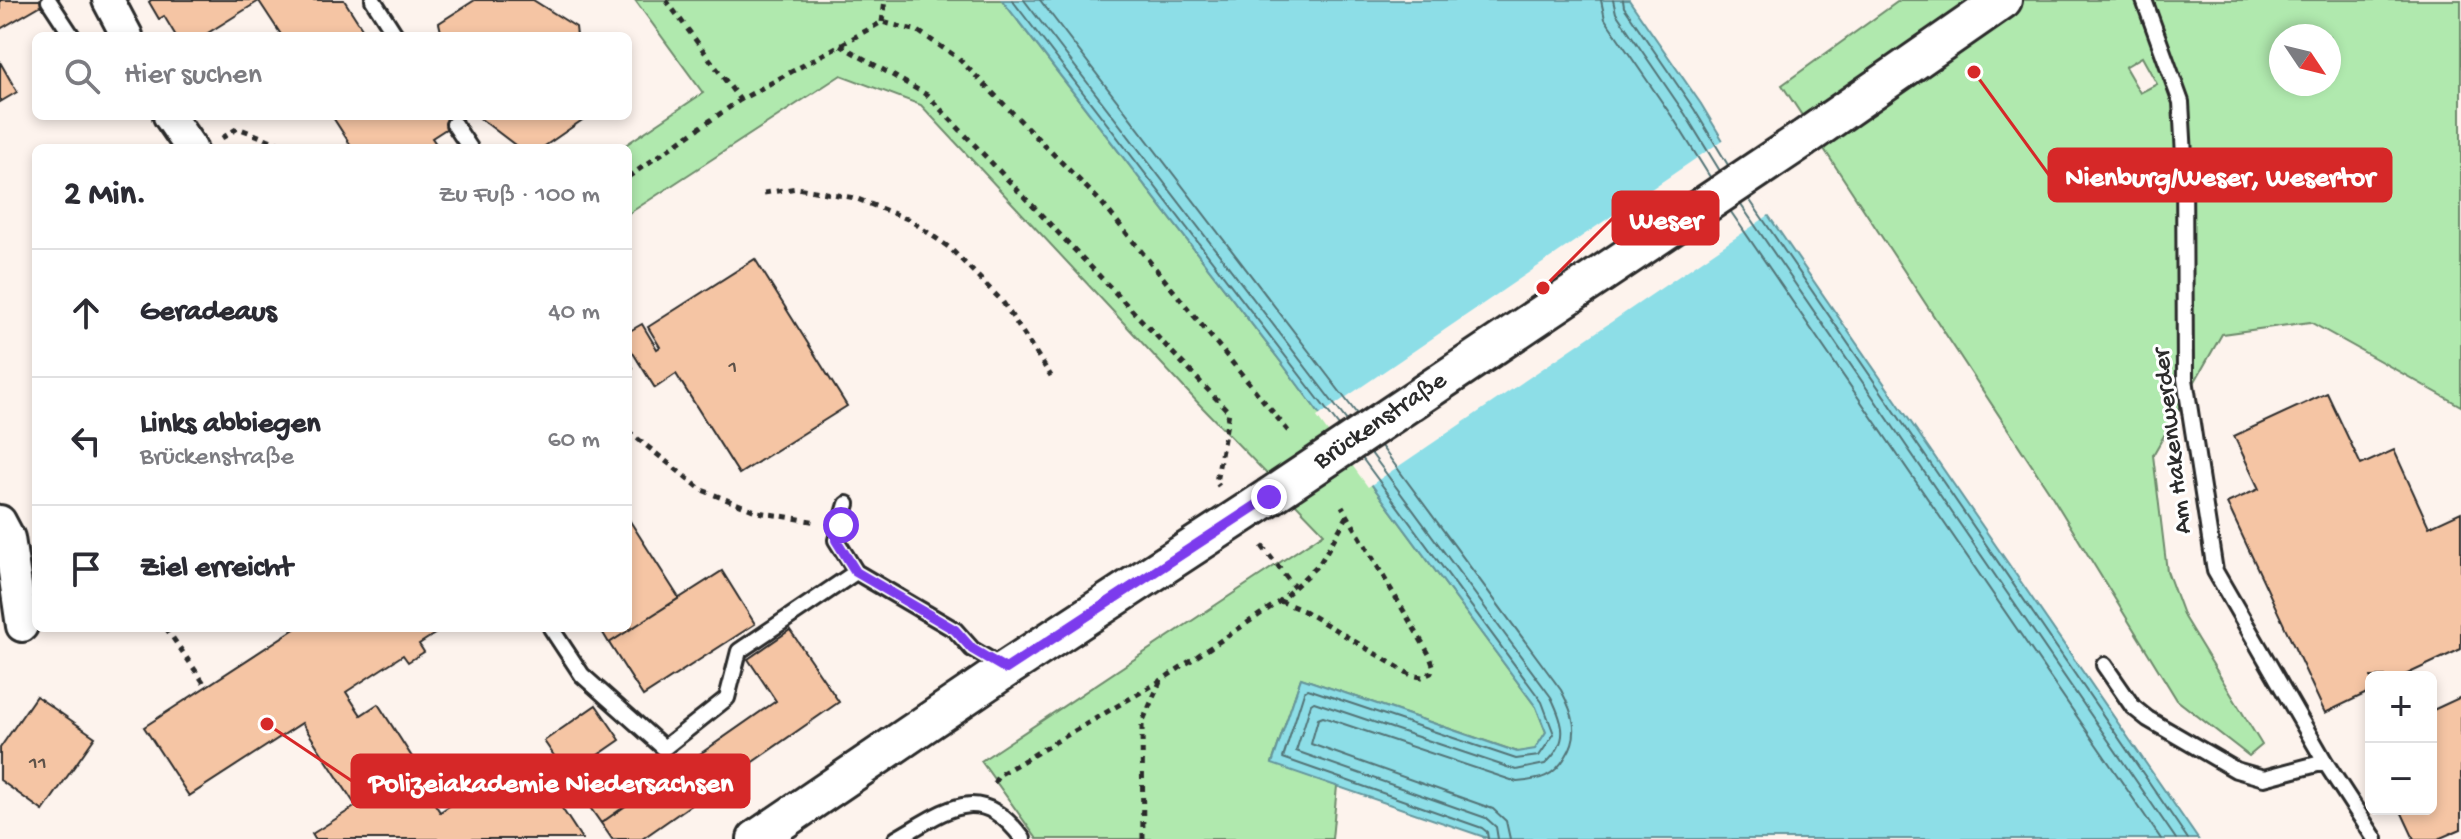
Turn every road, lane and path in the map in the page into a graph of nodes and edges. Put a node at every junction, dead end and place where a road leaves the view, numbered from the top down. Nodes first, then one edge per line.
1 (108, 0) edge
2 (373, 0) edge
3 (666, 0) edge
4 (885, 0) edge
5 (2003, 0) edge
6 (2144, 0) edge
7 (49, 1) edge
8 (882, 22) junction
9 (69, 32) edge
10 (125, 32) edge
11 (393, 32) edge
12 (839, 44) junction
13 (740, 100) junction
14 (172, 120) edge
15 (454, 124) dead end
16 (227, 134) dead end
17 (188, 144) edge
18 (280, 144) edge
19 (467, 144) edge
20 (632, 174) edge
21 (764, 193) dead end
22 (639, 362) dead end
23 (632, 366) edge
24 (1051, 376) dead end
25 (1289, 432) dead end
26 (632, 434) edge
27 (1216, 482) dead end
28 (847, 504) dead end
29 (1342, 506) dead end
30 (1348, 515) junction
31 (0, 521) edge
32 (841, 525) junction
33 (1262, 547) dead end
34 (856, 572) junction
35 (1294, 587) junction
36 (1280, 601) junction
37 (19, 630) edge
38 (169, 632) edge
39 (554, 632) edge
40 (2104, 665) dead end
41 (1006, 669) junction
42 (1160, 681) junction
43 (206, 686) dead end
44 (2325, 762) junction
45 (981, 806) junction
46 (756, 839) edge
47 (896, 839) edge
48 (1023, 839) edge
49 (1143, 839) edge
50 (2375, 839) edge

1 - 10 street
2 - 11 lane
3 - 13 path
4 - 8 path
5 - 41 street, Brückenstraße, bridge
6 - 44 lane, Am Hakenwerder
7 - 9 lane
8 - 12 path
8 - 25 path
12 - 13 path
12 - 27 path
13 - 20 path
14 - 17 street
15 - 19 lane
16 - 18 path
21 - 24 path
22 - 23 path
26 - 32 path
28 - 32 lane
29 - 30 path
30 - 35 path
30 - 36 path
31 - 37 street
32 - 34 lane
33 - 35 path
34 - 39 lane
34 - 41 lane
35 - 36 path
36 - 42 path
38 - 43 path
40 - 44 lane
41 - 46 street, Brückenstraße
42 - 45 path
42 - 49 path
44 - 50 lane, Am Hakenwerder
45 - 47 lane
45 - 48 lane

